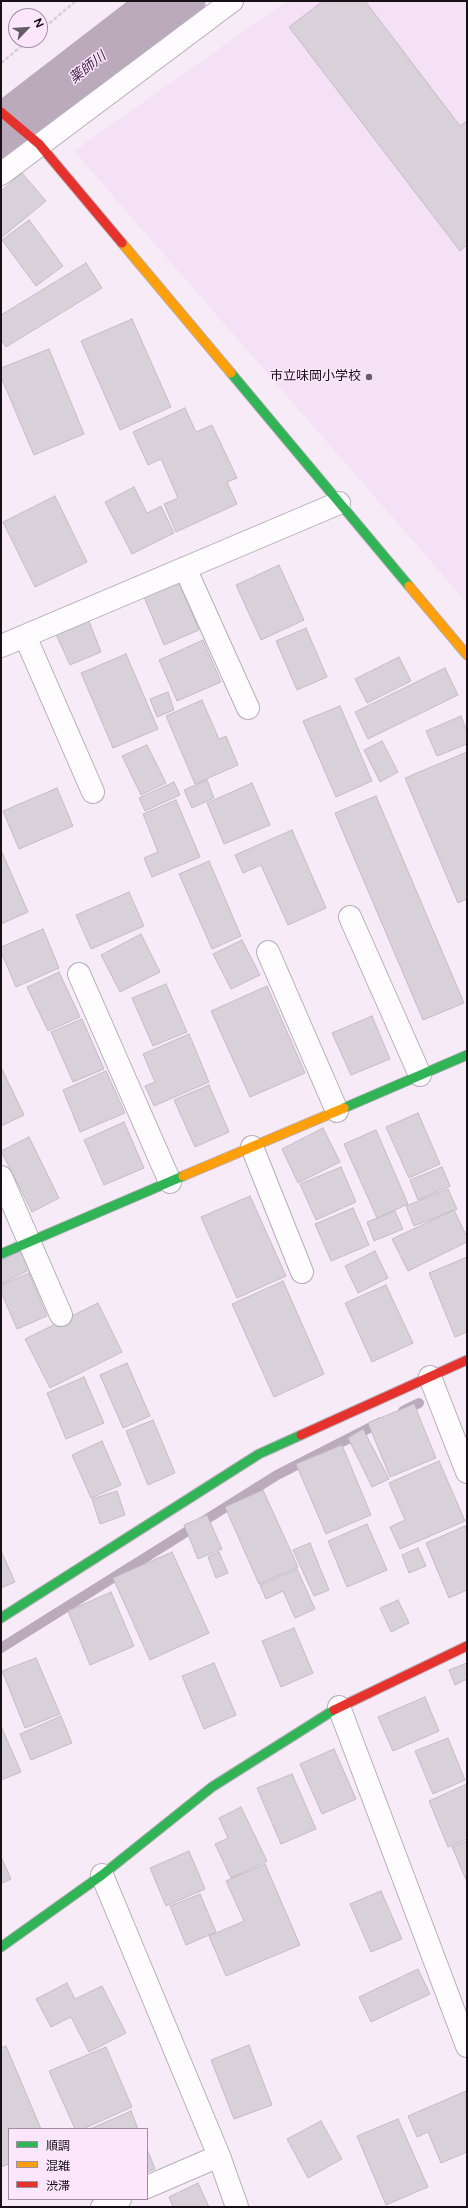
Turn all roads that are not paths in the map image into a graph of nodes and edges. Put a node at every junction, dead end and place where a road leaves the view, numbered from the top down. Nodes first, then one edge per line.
1 (232, 1) edge
2 (1, 112) edge
3 (39, 144) junction
4 (1, 174) edge
5 (339, 503) junction
6 (186, 568) junction
7 (25, 636) junction
8 (1, 646) edge
9 (467, 655) edge
10 (248, 708) dead end
11 (93, 792) dead end
12 (350, 917) dead end
13 (268, 952) dead end
14 (79, 974) dead end
15 (467, 1055) edge
16 (420, 1076) junction
17 (337, 1111) junction
18 (252, 1147) junction
19 (1, 1177) edge
20 (170, 1182) junction
21 (29, 1242) junction
22 (1, 1254) edge
23 (302, 1272) dead end
24 (61, 1315) dead end
25 (467, 1360) edge
26 (430, 1376) junction
27 (467, 1472) edge
28 (1, 1618) edge
29 (467, 1646) edge
30 (339, 1707) junction
31 (102, 1875) junction
32 (1, 1948) edge
33 (467, 2046) edge
34 (219, 2156) junction
35 (148, 2187) edge
36 (118, 2200) edge
37 (102, 2207) edge
38 (237, 2207) edge

1 - 3 street
2 - 3 street
3 - 4 street
3 - 5 street
5 - 6 street
5 - 9 street
6 - 7 street
6 - 10 street
7 - 8 street
7 - 11 street
12 - 16 street
13 - 17 street
14 - 20 street
15 - 16 street
16 - 17 street
17 - 18 street
18 - 20 street
18 - 23 street
19 - 21 street
20 - 21 street
21 - 22 street
21 - 24 street
25 - 26 street
26 - 27 street
26 - 28 street
29 - 30 street
30 - 31 street
30 - 33 street
31 - 32 street
31 - 34 street
34 - 35 street
34 - 38 street
36 - 37 street

